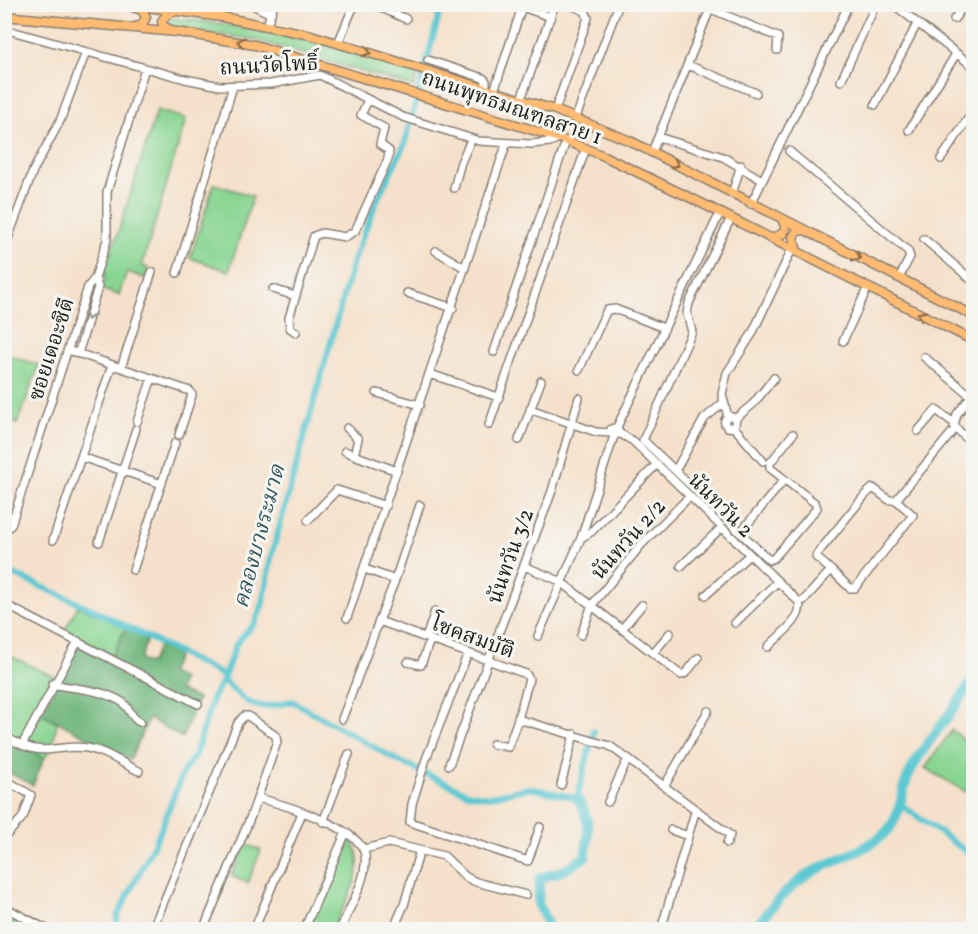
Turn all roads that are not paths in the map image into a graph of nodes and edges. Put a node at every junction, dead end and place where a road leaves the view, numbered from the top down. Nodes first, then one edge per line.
1 (251, 4) edge
2 (274, 4) edge
3 (373, 4) edge
4 (555, 4) edge
5 (569, 4) edge
6 (619, 4) edge
7 (699, 4) edge
8 (849, 4) edge
9 (876, 4) edge
10 (893, 4) edge
11 (965, 4) edge
12 (127, 5) edge
13 (354, 6) edge
14 (522, 6) edge
15 (711, 7) edge
16 (190, 8) edge
17 (177, 11) junction
18 (271, 14) junction
19 (9, 17) edge
20 (551, 17) junction
21 (406, 19) dead end
22 (954, 19) dead end
23 (917, 24) junction
24 (267, 25) junction
25 (134, 27) junction
26 (7, 30) edge
27 (177, 32) junction
28 (338, 43) junction
29 (777, 50) dead end
30 (86, 52) junction
31 (956, 54) junction
32 (428, 60) dead end
33 (324, 64) junction
34 (688, 65) junction
35 (974, 67) edge
36 (145, 69) junction
37 (320, 75) junction
38 (841, 81) dead end
39 (233, 86) junction
40 (490, 90) junction
41 (756, 93) dead end
42 (521, 99) junction
43 (368, 100) junction
44 (875, 105) dead end
45 (555, 110) junction
46 (974, 110) edge
47 (576, 117) junction
48 (909, 130) dead end
49 (658, 137) junction
50 (562, 139) junction
51 (471, 140) junction
52 (506, 145) junction
53 (586, 148) junction
54 (789, 151) dead end
55 (652, 152) junction
56 (941, 159) dead end
57 (741, 165) junction
58 (762, 180) junction
59 (454, 188) dead end
60 (732, 194) junction
61 (751, 204) junction
62 (720, 213) junction
63 (731, 218) junction
64 (782, 219) junction
65 (805, 230) junction
66 (772, 238) junction
67 (924, 239) dead end
68 (4, 249) edge
69 (794, 250) junction
70 (436, 251) dead end
71 (465, 268) junction
72 (152, 273) dead end
73 (177, 273) dead end
74 (95, 278) junction
75 (899, 278) junction
76 (974, 282) edge
77 (273, 289) dead end
78 (867, 289) junction
79 (407, 293) dead end
80 (295, 296) junction
81 (453, 308) junction
82 (974, 316) edge
83 (664, 328) junction
84 (296, 332) dead end
85 (843, 341) dead end
86 (974, 341) edge
87 (68, 350) junction
88 (494, 352) dead end
89 (78, 354) junction
90 (924, 357) dead end
91 (112, 365) junction
92 (120, 368) junction
93 (579, 370) dead end
94 (430, 374) junction
95 (152, 378) junction
96 (774, 378) dead end
97 (541, 381) dead end
98 (377, 393) dead end
99 (972, 395) edge
100 (498, 397) junction
101 (579, 398) dead end
102 (723, 403) junction
103 (420, 405) junction
104 (530, 410) junction
105 (732, 421) junction
106 (572, 423) junction
107 (489, 425) dead end
108 (955, 426) junction
109 (347, 428) dead end
110 (615, 432) junction
111 (918, 432) dead end
112 (793, 434) dead end
113 (519, 440) dead end
114 (974, 446) edge
115 (345, 451) dead end
116 (354, 455) junction
117 (81, 457) junction
118 (762, 461) dead end
119 (657, 464) junction
120 (678, 466) dead end
121 (122, 471) junction
122 (397, 471) junction
123 (784, 480) junction
124 (162, 484) junction
125 (689, 497) junction
126 (896, 500) junction
127 (420, 505) dead end
128 (386, 506) junction
129 (308, 520) dead end
130 (722, 528) junction
131 (4, 532) edge
132 (740, 533) junction
133 (581, 538) junction
134 (53, 540) dead end
135 (99, 543) dead end
136 (749, 555) junction
137 (524, 566) junction
138 (681, 566) dead end
139 (365, 569) junction
140 (133, 570) dead end
141 (831, 570) junction
142 (395, 580) junction
143 (561, 581) junction
144 (777, 582) junction
145 (706, 595) dead end
146 (802, 601) junction
147 (4, 604) edge
148 (592, 605) junction
149 (642, 605) dead end
150 (435, 611) dead end
151 (347, 618) dead end
152 (379, 621) junction
153 (735, 623) dead end
154 (622, 629) junction
155 (670, 633) dead end
156 (581, 635) dead end
157 (538, 636) dead end
158 (428, 639) junction
159 (78, 641) junction
160 (768, 647) dead end
161 (468, 653) junction
162 (653, 653) junction
163 (698, 658) dead end
164 (489, 661) junction
165 (408, 662) dead end
166 (52, 684) junction
167 (198, 704) dead end
168 (708, 711) dead end
169 (342, 718) dead end
170 (518, 719) junction
171 (140, 722) dead end
172 (574, 735) junction
173 (4, 736) edge
174 (493, 744) dead end
175 (22, 745) junction
176 (349, 754) dead end
177 (628, 758) junction
178 (449, 765) dead end
179 (139, 771) dead end
180 (4, 779) edge
181 (561, 785) dead end
182 (665, 785) junction
183 (258, 798) junction
184 (608, 802) dead end
185 (695, 812) junction
186 (302, 813) junction
187 (323, 822) junction
188 (540, 827) dead end
189 (671, 830) dead end
190 (346, 832) junction
191 (688, 836) junction
192 (4, 838) edge
193 (728, 843) dead end
194 (364, 849) junction
195 (420, 850) junction
196 (526, 895) dead end
197 (4, 907) edge
198 (343, 929) edge
199 (48, 930) edge
200 (152, 930) edge
201 (203, 930) edge
202 (254, 930) edge
203 (304, 930) edge
204 (393, 930) edge
205 (661, 930) edge

1 - 18 street
2 - 18 street
3 - 21 street
4 - 20 street
5 - 45 street
6 - 47 street
7 - 15 street
8 - 58 street
9 - 38 street
10 - 23 street
11 - 22 street
12 - 17 main road, ถนนพุทธมณฑลสาย 1
12 - 25 main road
13 - 28 street
14 - 20 street
14 - 40 street
15 - 29 street
15 - 34 street
16 - 17 main road, ถนนพุทธมณฑลสาย 1
16 - 24 main road, ถนนพุทธมณฑลสาย 1
17 - 27 main road
18 - 24 street
19 - 25 main road, ถนนพุทธมณฑลสาย 1
19 - 26 street, ถนนวัดโพธิ์
20 - 42 street
23 - 31 street
23 - 44 street
24 - 28 main road, ถนนพุทธมณฑลสาย 1
25 - 27 main road, ถนนพุทธมณฑลสาย 1
26 - 30 street, ถนนวัดโพธิ์
33 -> 27 main road, ถนนพุทธมณฑลสาย 1
28 -> 40 main road, ถนนพุทธมณฑลสาย 1
30 - 36 street, ถนนวัดโพธิ์
30 - 68 street
31 - 35 street
31 - 48 street
32 - 40 street
33 - 37 street
33 - 50 main road, ถนนพุทธมณฑลสาย 1
34 - 41 street
34 - 49 street
36 - 39 street, ถนนวัดโพธิ์
36 - 74 street, ซอยเดอะซิตี
37 - 39 street, ถนนวัดโพธิ์
37 - 43 street, ถนนวัดโพธิ์
39 - 73 street
40 - 42 main road, ถนนพุทธมณฑลสาย 1
42 - 45 main road, ถนนพุทธมณฑลสาย 1
43 - 51 street, ถนนวัดโพธิ์
43 - 80 street
45 - 47 main road, ถนนพุทธมณฑลสาย 1
46 - 56 street
47 - 55 main road, ถนนพุทธมณฑลสาย 1
49 - 55 street
49 - 57 street
50 - 52 street, ถนนวัดโพธิ์
50 - 53 main road, ถนนพุทธมณฑลสาย 1
50 - 88 street
51 - 52 street, ถนนวัดโพธิ์
51 - 59 street
52 - 71 street
53 - 62 main road, ถนนพุทธมณฑลสาย 1
53 - 100 street
54 - 75 street
55 -> 60 main road, ถนนพุทธมณฑลสาย 1
57 - 58 street
57 - 60 street
58 - 61 street
60 - 61 main road, ถนนพุทธมณฑลสาย 1
61 - 64 main road, ถนนพุทธมณฑลสาย 1
62 - 63 main road, ถนนพุทธมณฑลสาย 1
62 - 83 street
63 - 66 main road, ถนนพุทธมณฑลสาย 1
63 - 132 street
64 - 65 main road, ถนนพุทธมณฑลสาย 1
64 - 66 main road
65 - 69 main road
65 -> 75 main road, ถนนพุทธมณฑลสาย 1
66 - 69 main road, ถนนพุทธมณฑลสาย 1
67 - 76 street
69 - 78 main road, ถนนพุทธมณฑลสาย 1
69 - 102 street
70 - 71 street
71 - 81 street
72 - 92 street
74 - 87 street, ซอยเดอะซิตี
74 -> 89 street, ซอยเดอะซิตี
75 - 82 main road, ถนนพุทธมณฑลสาย 1
77 - 80 street
78 - 85 street
86 -> 78 main road, ถนนพุทธมณฑลสาย 1
79 - 81 street
80 - 84 street
81 - 94 street
83 - 93 street
83 - 110 street
87 - 89 street
87 - 131 street, ซอยเดอะซิตี
89 - 91 street
90 - 99 street
91 - 92 street
91 - 117 street
92 - 95 street
94 - 100 street
94 - 103 street
95 - 121 street
95 - 124 street
96 - 105 street
97 - 104 street
98 - 103 street
99 - 108 street
100 - 107 street
101 - 106 street, นันทวัน 3/2
102 - 105 street
102 - 120 street
103 - 122 street
104 - 106 street
104 - 113 street
105 - 118 street
106 - 110 street
106 - 137 street, นันทวัน 3/2
108 - 111 street
108 - 114 street
108 - 126 street
109 - 116 street
110 - 119 street, นันทวัน 2
110 - 133 street
112 - 123 street
115 - 116 street
116 - 122 street
117 - 121 street
117 - 134 street
119 - 125 street, นันทวัน 2
119 - 133 street
121 - 124 street
121 - 135 street
122 - 128 street
123 - 132 street
123 - 132 street
124 - 140 street
125 - 130 street, นันทวัน 2
125 - 148 street, นันทวัน 2/2
126 - 141 street
126 - 141 street
127 - 142 street
128 - 129 street
128 - 139 street
130 - 136 street, นันทวัน 2
130 - 138 street
133 - 143 street
136 - 144 street, นันทวัน 2
136 - 145 street
137 - 143 street
137 - 164 street, นันทวัน 3/2
139 - 142 street
139 - 151 street
141 - 146 street
142 - 152 street
143 - 148 street
143 - 157 street
144 - 146 street, นันทวัน 2
144 - 153 street
146 - 160 street
147 - 159 street
148 - 154 street
148 - 156 street, นันทวัน 2/2
149 - 154 street
150 - 158 street
152 - 158 street, โชคสมบัติ
152 - 169 street
154 - 162 street
155 - 162 street
158 - 161 street, โชคสมบัติ
158 - 165 street
159 - 166 street
159 - 167 street
161 - 164 street, โชคสมบัติ
161 - 188 street
162 - 163 street
164 - 170 street, โชคสมบัติ
164 - 178 street, นันทวัน 3/2
166 - 171 street
166 - 175 street
168 - 182 street
170 - 172 street
170 - 174 street
172 - 177 street
172 - 181 street
173 - 175 street
175 - 179 street
176 - 187 street
177 - 182 street
177 - 184 street
180 - 192 street
182 - 185 street
183 - 186 street
183 - 200 street
183 - 201 street
185 - 191 street
185 - 193 street
186 - 187 street
186 - 202 street
187 - 190 street
189 - 191 street
190 - 194 street
190 - 203 street
191 - 205 street
194 - 195 street
194 - 198 street
195 - 196 street
195 - 204 street
197 - 199 street

